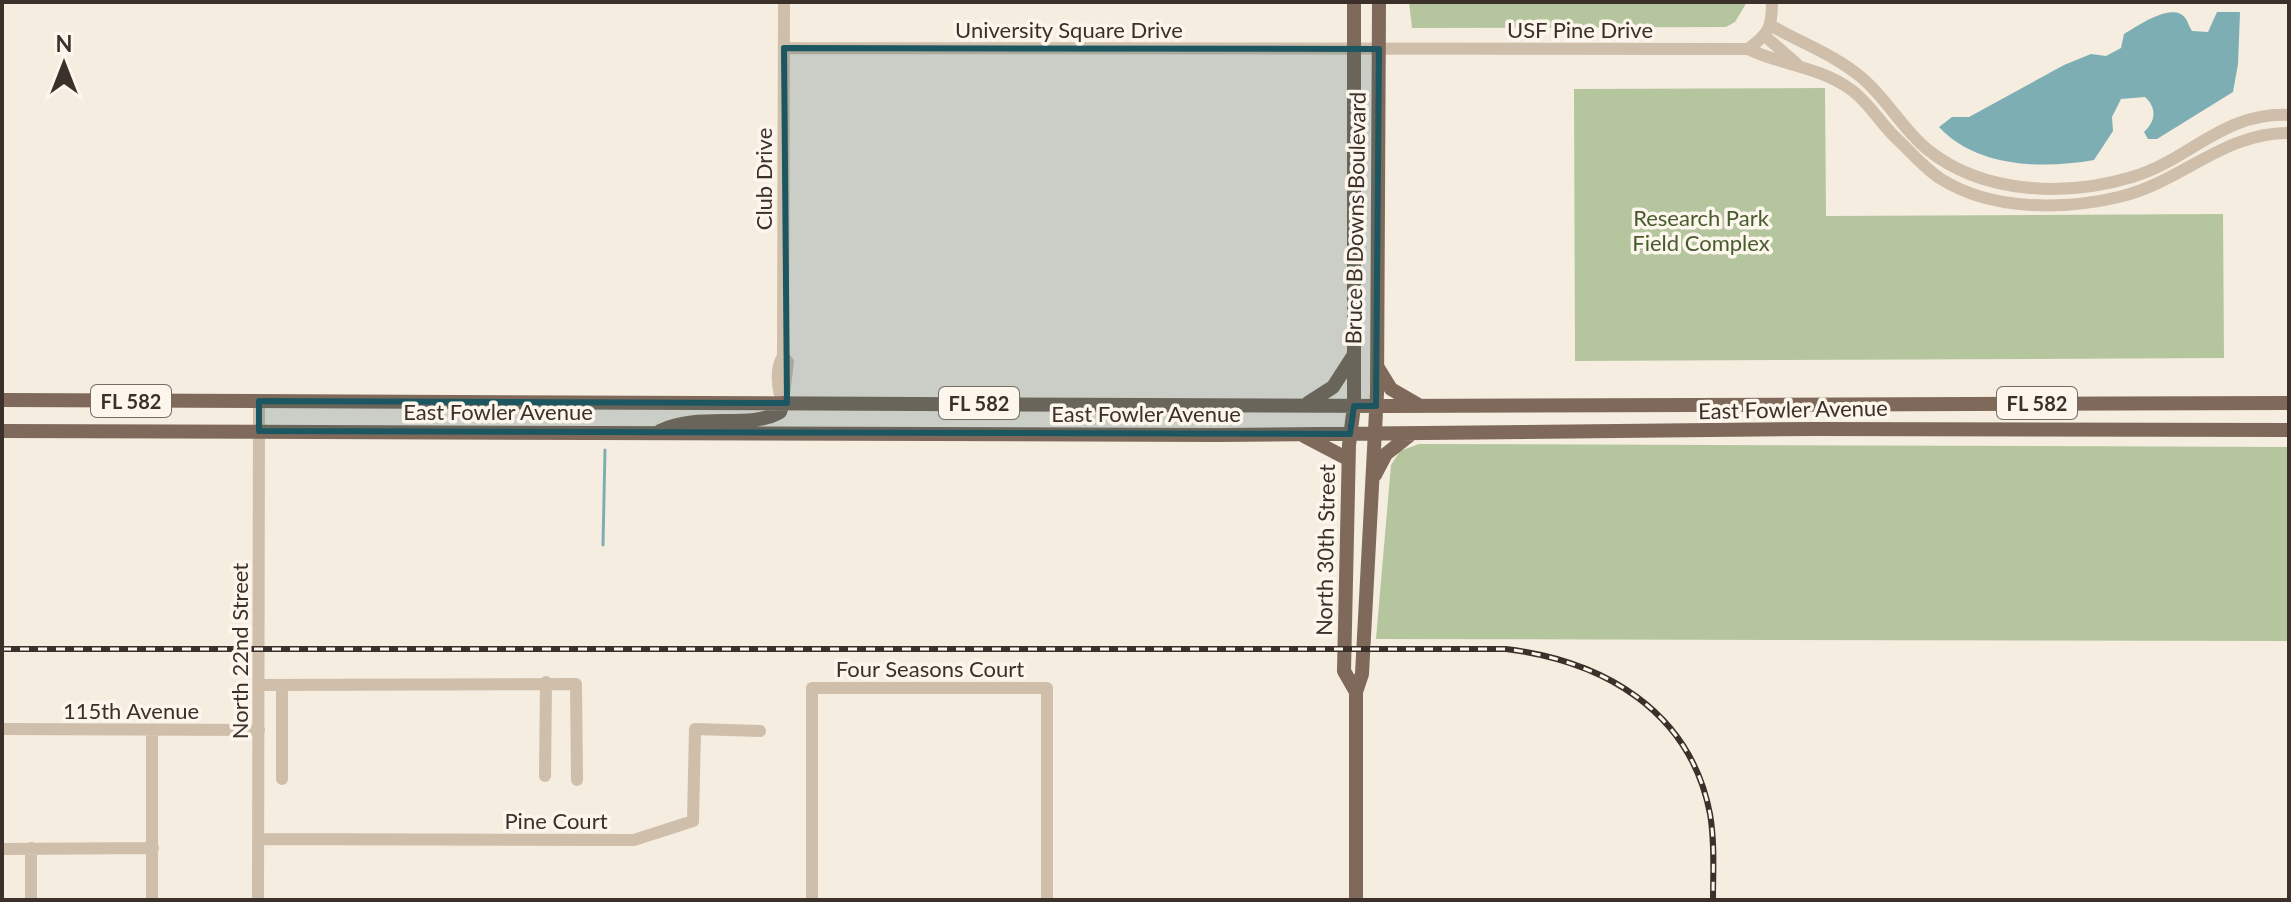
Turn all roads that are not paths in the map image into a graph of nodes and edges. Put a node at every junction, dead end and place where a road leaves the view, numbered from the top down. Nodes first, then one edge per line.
1 (784, 2) edge
2 (1354, 2) edge
3 (1379, 2) edge
4 (1772, 2) edge
5 (1769, 32) junction
6 (784, 48) junction
7 (1354, 48) junction
8 (1379, 49) junction
9 (1748, 49) junction
10 (1836, 58) junction
11 (1802, 68) junction
12 (1827, 74) junction
13 (2289, 115) edge
14 (2289, 133) edge
15 (2042, 188) junction
16 (2044, 205) junction
17 (1354, 353) junction
18 (1376, 364) junction
19 (2, 400) edge
20 (259, 401) junction
21 (783, 403) junction
22 (2289, 403) edge
23 (1304, 405) junction
24 (1354, 406) junction
25 (1376, 406) junction
26 (1421, 406) junction
27 (2289, 430) edge
28 (2, 431) edge
29 (259, 431) junction
30 (656, 433) junction
31 (1350, 434) junction
32 (1375, 434) junction
33 (1413, 434) junction
34 (1300, 435) junction
35 (1348, 459) junction
36 (1373, 479) junction
37 (546, 682) junction
38 (259, 685) junction
39 (282, 685) junction
40 (1356, 692) junction
41 (2, 729) edge
42 (152, 730) junction
43 (259, 730) junction
44 (760, 731) dead end
45 (545, 776) dead end
46 (282, 779) dead end
47 (577, 780) dead end
48 (260, 839) junction
49 (31, 848) junction
50 (153, 848) junction
51 (2, 849) edge
52 (31, 900) edge
53 (152, 900) edge
54 (258, 900) edge
55 (812, 900) edge
56 (1047, 900) edge
57 (1356, 900) edge

1 - 6 street, Club Drive
2 - 7 main road, Bruce B Downs Boulevard
3 - 8 main road, Bruce B Downs Boulevard
4 - 5 street
5 - 9 street
5 - 10 street
5 - 11 street
6 - 7 street, University Square Drive
6 - 21 street, Club Drive
7 - 8 street, USF Pine Drive
7 - 17 main road, Bruce B Downs Boulevard
8 - 9 street, USF Pine Drive
8 - 18 main road, Bruce B Downs Boulevard
9 - 11 street
10 - 12 street
10 - 15 street
11 - 12 street
12 - 16 street
13 - 15 street
14 - 16 street
15 - 16 street
17 - 23 main road
17 - 24 main road, Bruce B Downs Boulevard
18 - 25 main road, Bruce B Downs Boulevard
18 - 26 main road
19 - 20 main road, East Fowler Avenue / FL 582
20 - 21 main road, East Fowler Avenue / FL 582
20 - 29 street, North 22nd Street
21 - 23 main road, East Fowler Avenue / FL 582
21 - 30 main road
22 - 26 main road, East Fowler Avenue / FL 582
23 - 24 main road, East Fowler Avenue / FL 582
24 - 25 main road, East Fowler Avenue / FL 582
24 - 31 main road, North 30th Street
25 - 26 main road, East Fowler Avenue / FL 582
25 - 32 main road, Bruce B Downs Boulevard
27 - 33 main road, East Fowler Avenue / FL 582
28 - 29 main road, East Fowler Avenue / FL 582
29 - 30 main road, East Fowler Avenue / FL 582
29 - 38 street, North 22nd Street
30 - 34 main road, East Fowler Avenue / FL 582
31 - 32 main road, East Fowler Avenue / FL 582
31 - 34 main road, East Fowler Avenue / FL 582
31 - 35 main road, North 30th Street
32 - 33 main road, East Fowler Avenue / FL 582
32 - 36 main road, North 30th Street
33 - 36 main road
34 - 35 main road
35 - 40 main road, North 30th Street
36 - 40 main road, North 30th Street
37 - 39 street
37 - 45 street
37 - 47 street
38 - 39 street
38 - 43 street, North 22nd Street
39 - 46 street
40 - 57 main road, North 30th Street
41 - 42 street, 115th Avenue
42 - 43 street, 115th Avenue
42 - 50 street
43 - 48 street, North 22nd Street
44 - 48 street, Pine Court
48 - 54 street, North 22nd Street
49 - 50 street
49 - 51 street
49 - 52 street
50 - 53 street
55 - 56 street, Four Seasons Court

